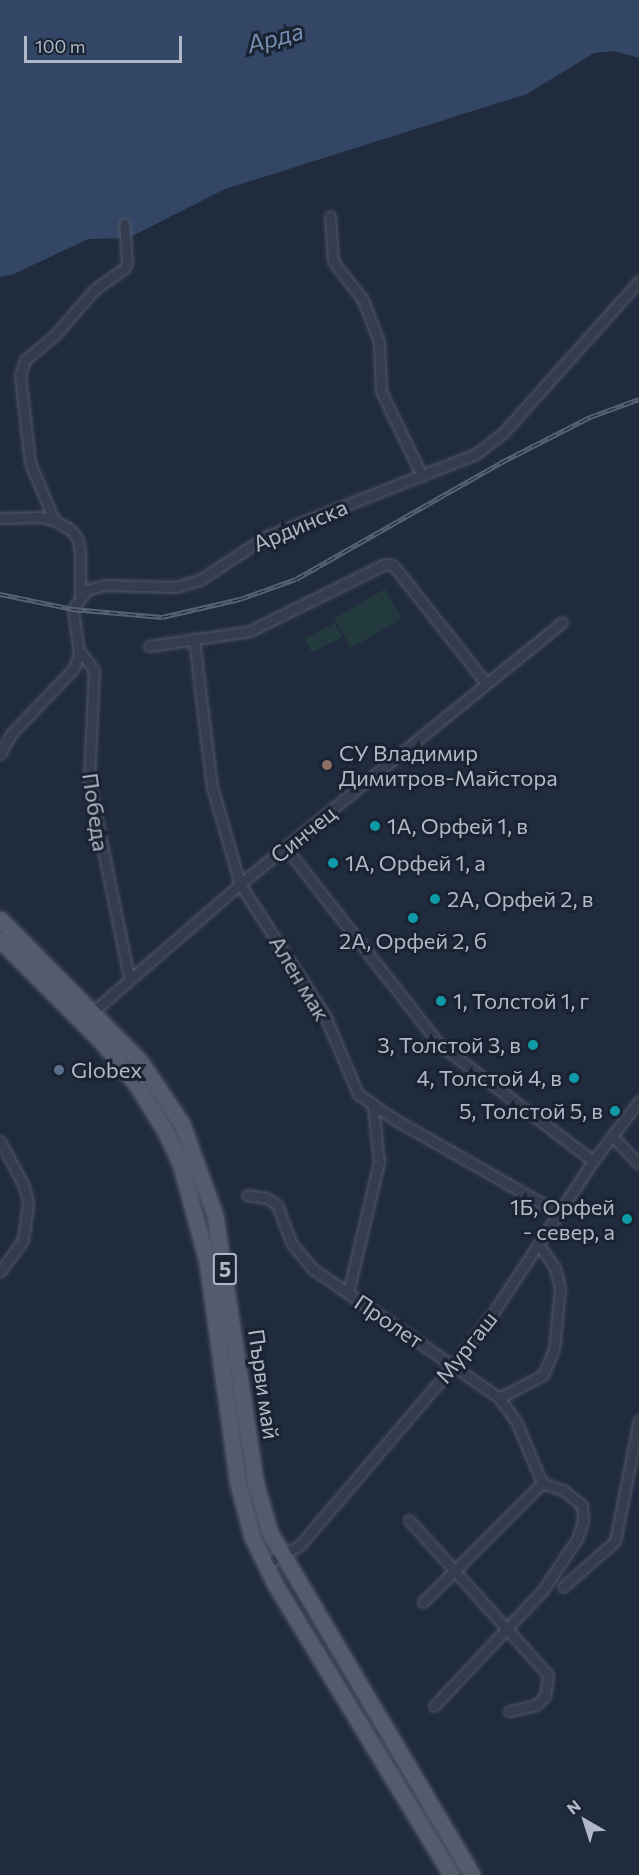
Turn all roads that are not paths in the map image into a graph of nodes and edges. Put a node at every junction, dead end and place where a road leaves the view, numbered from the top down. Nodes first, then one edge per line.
1 (330, 216) dead end
2 (124, 224) dead end
3 (639, 281) edge
4 (422, 476) junction
5 (0, 517) edge
6 (54, 520) junction
7 (80, 597) junction
8 (562, 622) dead end
9 (194, 639) junction
10 (149, 646) dead end
11 (79, 650) junction
12 (486, 683) junction
13 (0, 754) edge
14 (286, 848) junction
15 (240, 884) junction
16 (0, 919) edge
17 (0, 940) edge
18 (129, 978) junction
19 (88, 1016) junction
20 (639, 1101) edge
21 (374, 1107) junction
22 (612, 1136) junction
23 (0, 1141) edge
24 (592, 1161) junction
25 (639, 1164) edge
26 (247, 1195) dead end
27 (557, 1212) junction
28 (538, 1244) junction
29 (0, 1272) edge
30 (348, 1293) junction
31 (454, 1365) junction
32 (499, 1398) junction
33 (639, 1419) edge
34 (542, 1483) junction
35 (409, 1520) dead end
36 (283, 1557) junction
37 (264, 1565) junction
38 (455, 1572) junction
39 (563, 1587) dead end
40 (423, 1602) dead end
41 (507, 1630) junction
42 (434, 1706) dead end
43 (509, 1711) dead end
44 (451, 1875) edge
45 (472, 1875) edge

1 - 4 street
2 - 6 street
3 - 4 street, Ардинска
4 - 7 street, Ардинска
5 - 6 street
6 - 7 street
7 - 11 street
8 - 12 street, Синчец
9 - 10 street
9 - 12 street
9 - 15 street, Ален мак
11 - 13 street
11 - 18 street, Победа
12 - 14 street, Синчец
14 - 15 street, Синчец
14 - 24 street
15 - 18 street, Синчец
15 - 21 street, Ален мак
16 - 19 main road, Първи май / 5
17 - 19 main road, Първи май / 5
18 - 19 street, Синчец
19 - 36 main road, Първи май / 5
19 - 37 main road, Първи май / 5
20 - 22 street, Мургаш
21 - 27 street, Ален мак
21 - 30 street, Пролет
22 - 24 street, Мургаш
22 - 25 street
23 - 29 street
24 - 27 street, Мургаш
26 - 30 street, Пролет
27 - 28 street, Мургаш
28 - 31 street, Мургаш
28 - 32 street
30 - 31 street, Пролет
31 - 32 street, Пролет
31 - 36 street, Мургаш
32 - 34 street, Пролет
33 - 39 street
34 - 38 street
34 - 41 street
35 - 38 street
36 - 37 street, Мургаш
36 - 45 main road, Първи май / 5
37 - 44 main road, Първи май / 5
38 - 40 street
38 - 41 street
41 - 42 street
41 - 43 street

